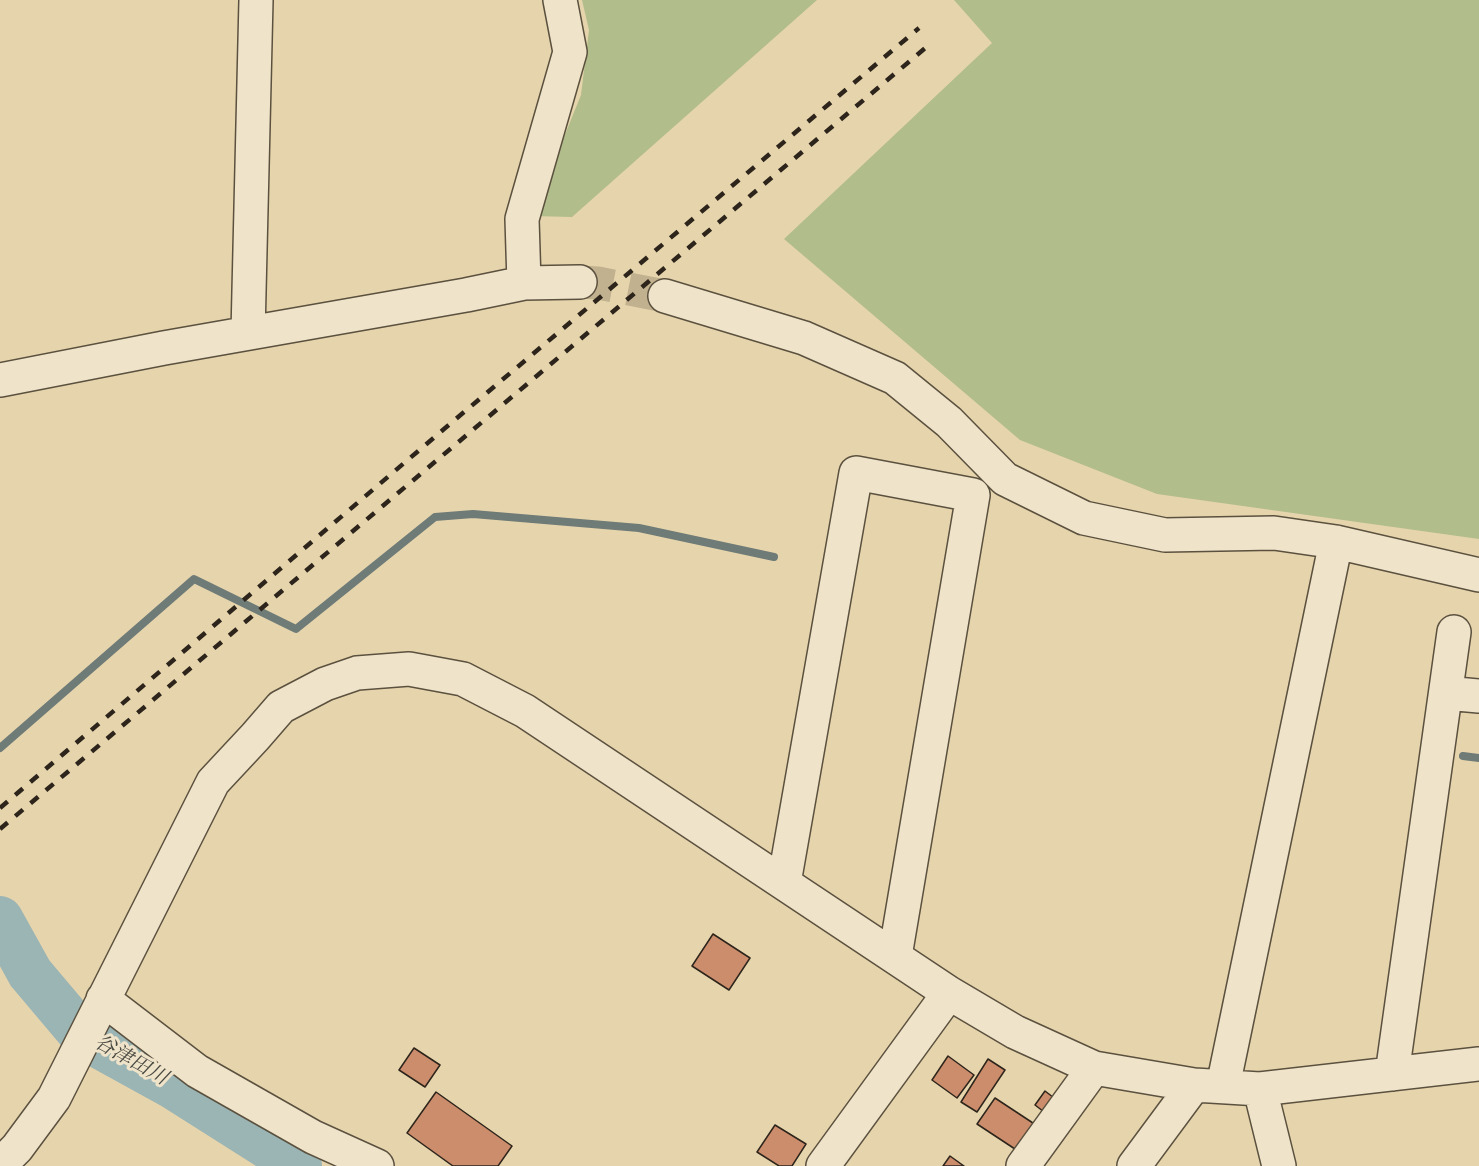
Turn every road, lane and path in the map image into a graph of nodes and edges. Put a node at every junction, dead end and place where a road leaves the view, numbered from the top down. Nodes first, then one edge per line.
1 (256, 0) edge
2 (560, 0) edge
3 (580, 282) tunnel mouth
4 (524, 283) junction
5 (665, 296) tunnel mouth
6 (248, 333) junction
7 (0, 380) edge
8 (1336, 542) junction
9 (1479, 575) edge
10 (1454, 632) dead end
11 (1446, 693) junction
12 (1479, 696) edge
13 (784, 883) junction
14 (895, 956) junction
15 (949, 993) junction
16 (98, 1008) junction
17 (1479, 1064) edge
18 (1094, 1068) junction
19 (1392, 1074) junction
20 (1208, 1085) junction
21 (1260, 1089) junction
22 (0, 1165) edge
23 (377, 1166) edge
24 (823, 1166) edge
25 (1023, 1166) edge
26 (1134, 1166) edge
27 (1279, 1166) edge

1 - 6 street
2 - 4 street
3 - 4 street
4 - 6 street
5 - 8 street
6 - 7 street
8 - 9 street
8 - 20 street
10 - 11 street
11 - 12 street
11 - 19 street
13 - 14 street
13 - 14 street
13 - 16 street
14 - 15 street
15 - 18 street
15 - 24 street
16 - 22 street
16 - 23 street
17 - 19 street
18 - 20 street
18 - 25 street
19 - 21 street
20 - 21 street
20 - 26 street
21 - 27 street

